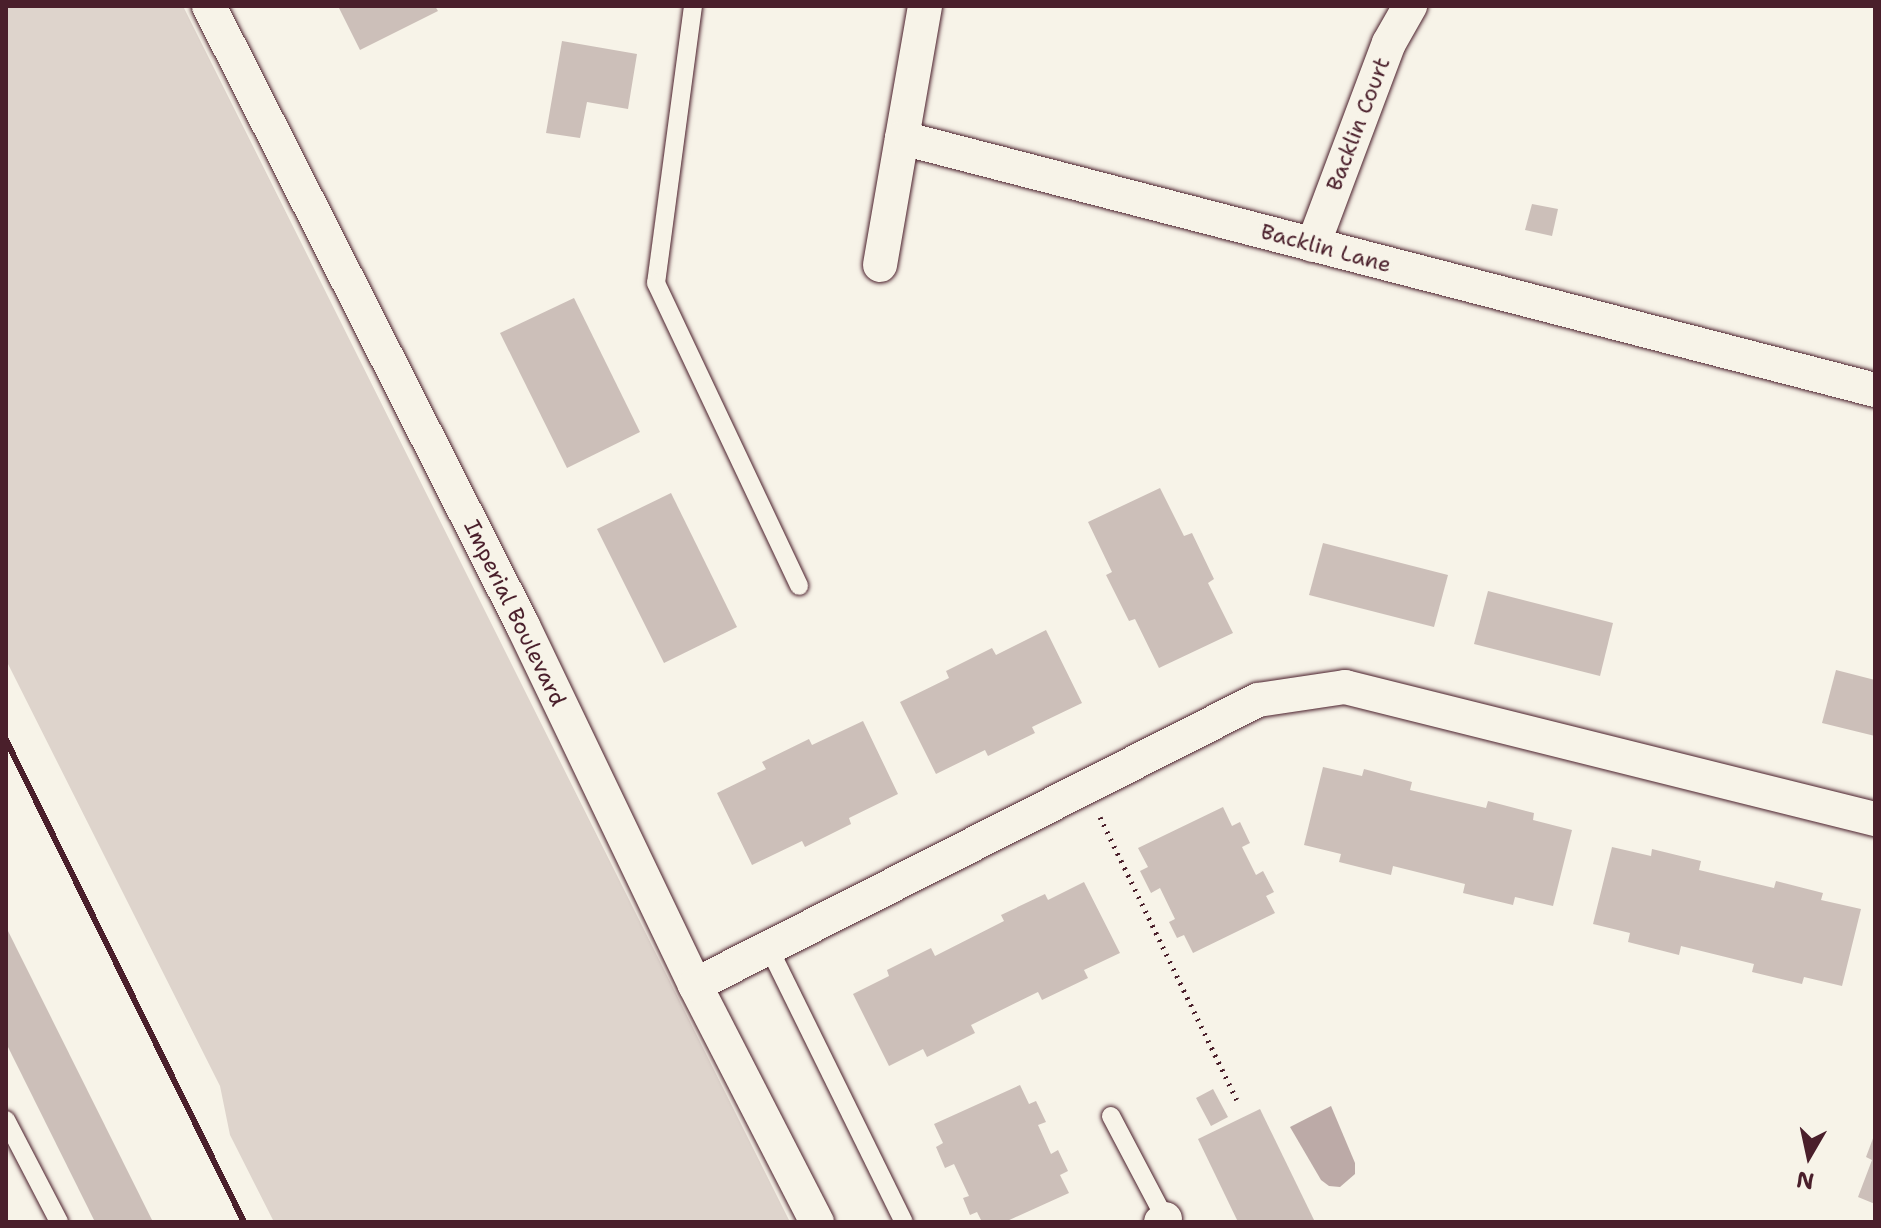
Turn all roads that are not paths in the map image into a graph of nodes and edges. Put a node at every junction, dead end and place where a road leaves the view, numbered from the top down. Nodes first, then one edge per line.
1 (209, 6) edge
2 (693, 6) edge
3 (925, 6) edge
4 (1410, 6) edge
5 (902, 138) junction
6 (1313, 245) junction
7 (880, 265) dead end
8 (1875, 390) edge
9 (799, 586) dead end
10 (1875, 819) edge
11 (769, 948) junction
12 (695, 985) junction
13 (1111, 1116) dead end
14 (6, 1120) edge
15 (1164, 1221) edge
16 (59, 1222) edge
17 (817, 1222) edge
18 (904, 1222) edge

1 - 12 street, Imperial Boulevard
2 - 9 lane
3 - 5 street
4 - 6 street, Backlin Court
5 - 6 street, Backlin Lane
5 - 7 street
6 - 8 street, Backlin Lane
10 - 11 street
11 - 12 street
11 - 18 lane
12 - 17 street, Imperial Boulevard
13 - 15 lane
14 - 16 lane

